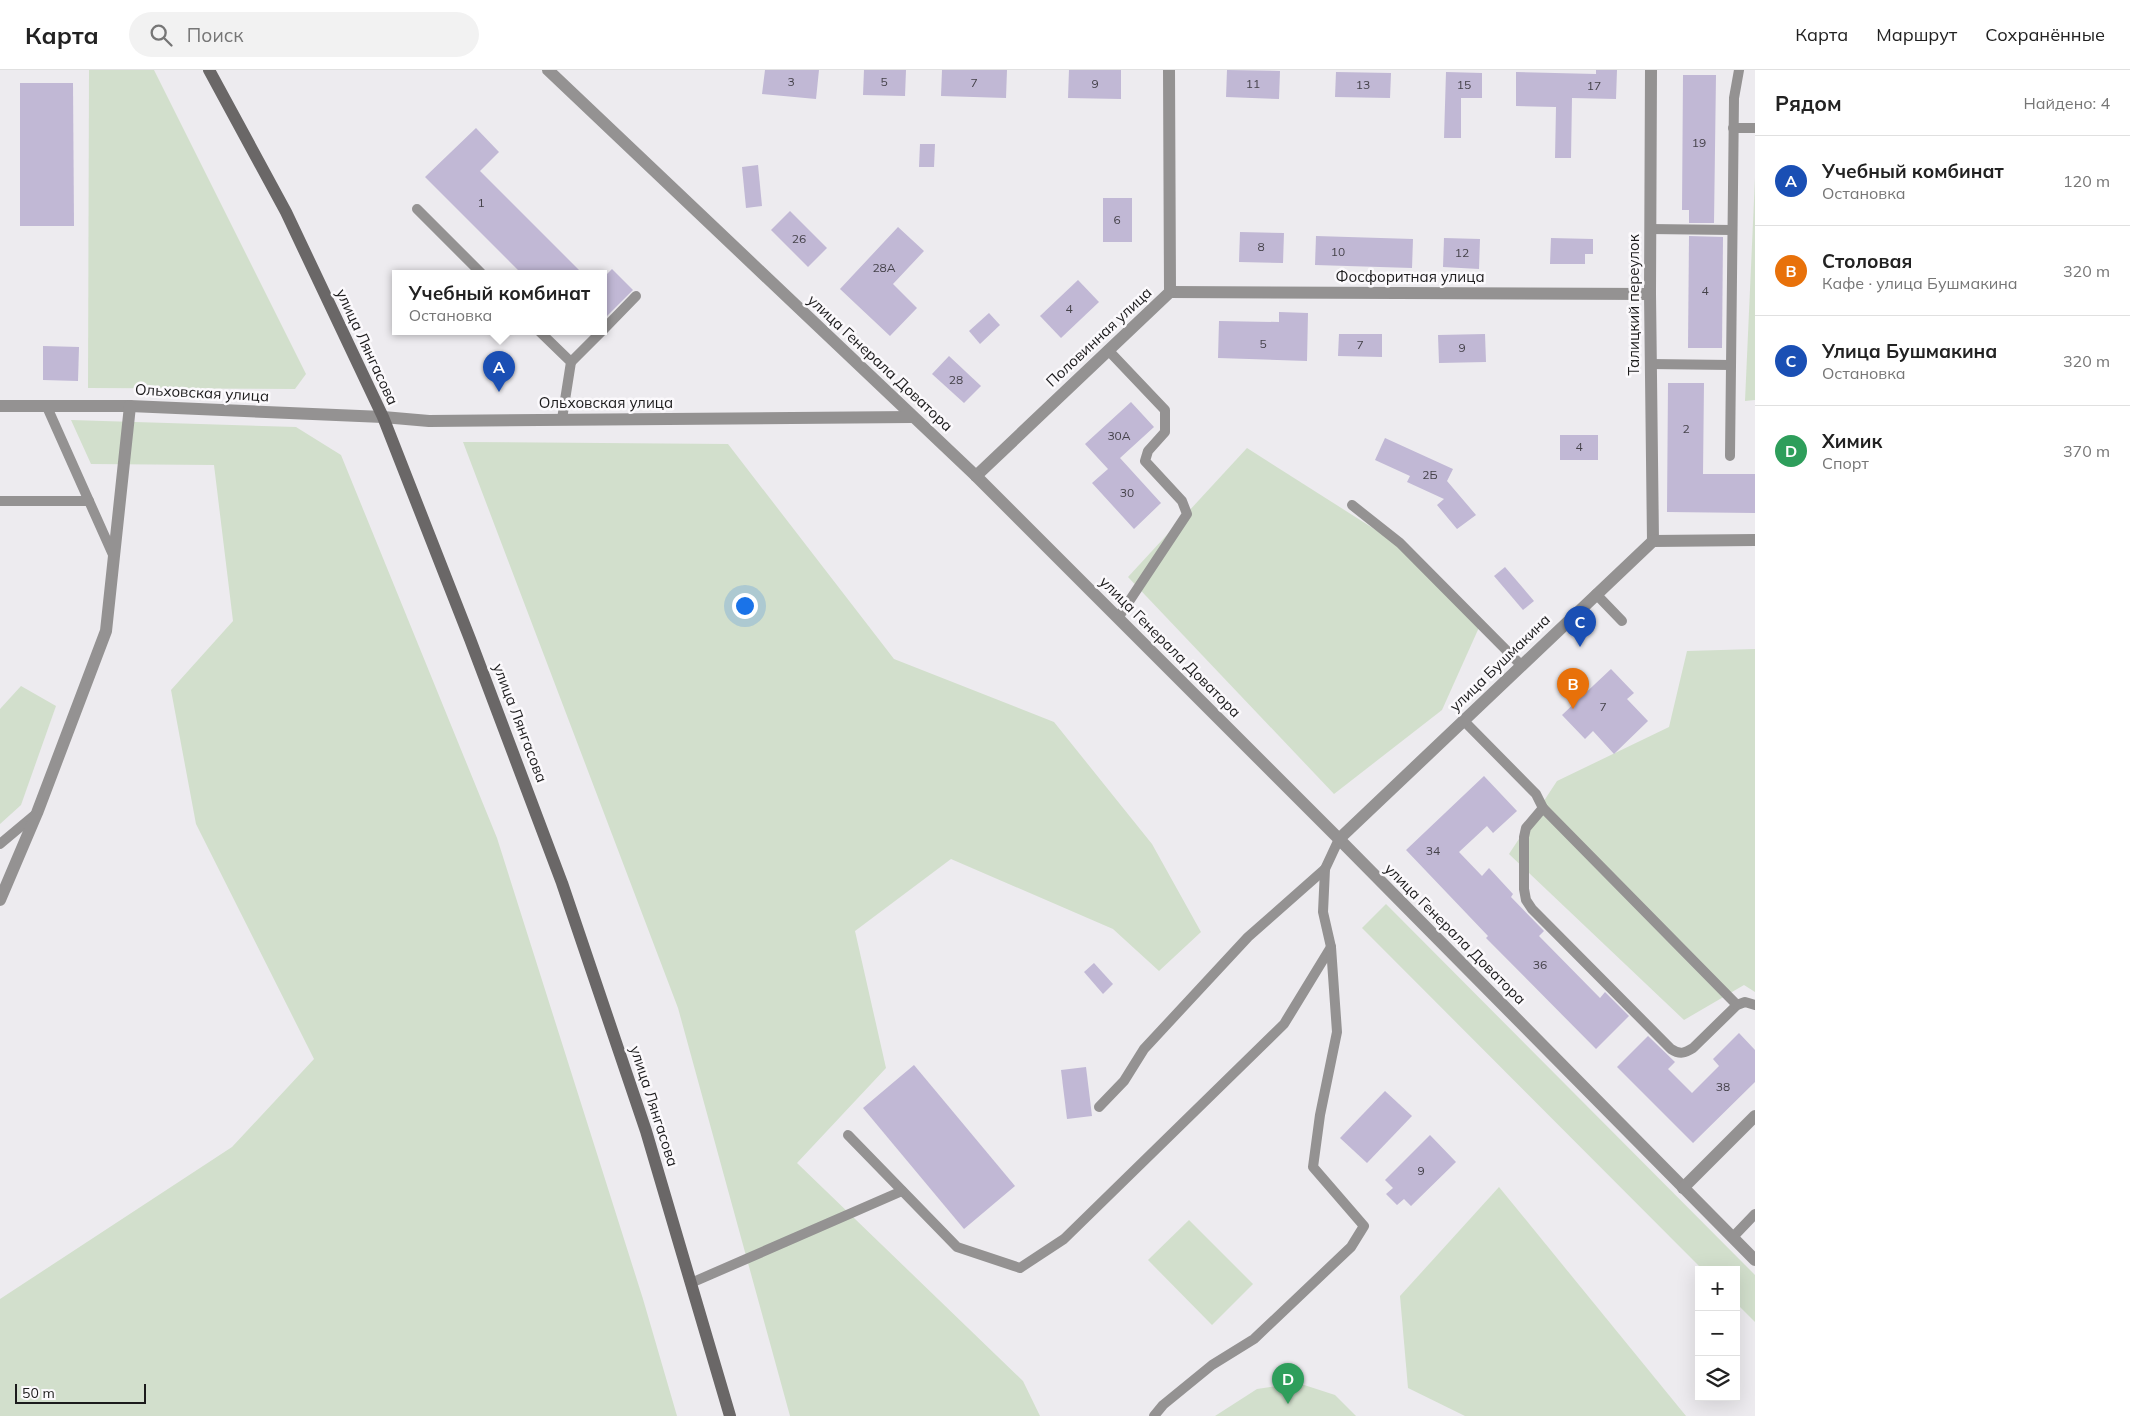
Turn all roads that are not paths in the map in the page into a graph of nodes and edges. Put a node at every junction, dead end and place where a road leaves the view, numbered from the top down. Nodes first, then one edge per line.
1 (209, 70) edge
2 (548, 70) edge
3 (1169, 70) edge
4 (1651, 70) edge
5 (1739, 70) edge
6 (1733, 128) junction
7 (1755, 128) edge
8 (417, 209) dead end
9 (1650, 229) junction
10 (1732, 230) junction
11 (479, 270) edge
12 (1170, 292) junction
13 (1650, 294) junction
14 (636, 296) dead end
15 (607, 325) edge
16 (543, 335) edge
17 (597, 335) edge
18 (1108, 350) junction
19 (571, 362) junction
20 (1650, 364) junction
21 (1731, 365) junction
22 (0, 406) edge
23 (47, 406) junction
24 (130, 406) junction
25 (383, 417) junction
26 (912, 417) junction
27 (562, 419) junction
28 (1730, 456) dead end
29 (976, 476) junction
30 (0, 501) edge
31 (88, 501) junction
32 (1352, 506) dead end
33 (1755, 540) edge
34 (1652, 541) junction
35 (114, 558) junction
36 (1596, 594) junction
37 (1118, 618) junction
38 (1622, 621) dead end
39 (1521, 665) junction
40 (1463, 720) junction
41 (1543, 808) junction
42 (37, 813) junction
43 (1339, 839) junction
44 (0, 844) edge
45 (1326, 869) junction
46 (0, 900) edge
47 (1331, 947) junction
48 (1737, 1005) junction
49 (1755, 1005) edge
50 (1099, 1107) dead end
51 (1755, 1116) edge
52 (848, 1135) dead end
53 (1683, 1188) junction
54 (902, 1191) junction
55 (1755, 1214) edge
56 (1732, 1237) junction
57 (1755, 1260) edge
58 (691, 1283) junction
59 (730, 1416) edge
60 (1154, 1416) edge

1 - 25 main road, улица Лянгасова
2 - 26 street, улица Генерала Доватора
3 - 12 street, Половинная улица
4 - 9 street, Талицкий переулок
5 - 6 lane
6 - 7 lane
6 - 10 lane
8 - 11 lane
9 - 10 lane
9 - 13 street, Талицкий переулок
10 - 21 lane
12 - 13 street, Фосфоритная улица
12 - 18 street, Половинная улица
13 - 20 street, Талицкий переулок
14 - 15 lane
16 - 19 lane
17 - 19 lane
18 - 29 street, Половинная улица
18 - 37 lane
19 - 27 lane
20 - 21 lane
20 - 34 street, Талицкий переулок
21 - 28 lane
22 - 23 street, Ольховская улица
23 - 24 street, Ольховская улица
23 - 31 lane
24 - 25 street, Ольховская улица
24 - 35 street
25 - 27 street, Ольховская улица
25 - 58 main road, улица Лянгасова
26 - 27 street, Ольховская улица
26 - 29 street, улица Генерала Доватора
29 - 37 street, улица Генерала Доватора
30 - 31 lane
31 - 35 lane
32 - 39 lane
33 - 34 street
34 - 36 street, улица Бушмакина
35 - 42 street
36 - 38 lane
36 - 39 street, улица Бушмакина
37 - 43 street, улица Генерала Доватора
39 - 40 street, улица Бушмакина
40 - 41 lane
40 - 43 street, улица Бушмакина
41 - 48 lane
41 - 48 lane
42 - 44 lane
42 - 46 street
43 - 45 lane
43 - 53 street, улица Генерала Доватора
45 - 47 lane
45 - 50 lane
47 - 54 lane
47 - 60 lane
48 - 49 lane
51 - 53 street
52 - 54 lane
53 - 56 street, улица Генерала Доватора
54 - 58 lane
55 - 56 lane
56 - 57 street, улица Генерала Доватора
58 - 59 main road, улица Лянгасова

